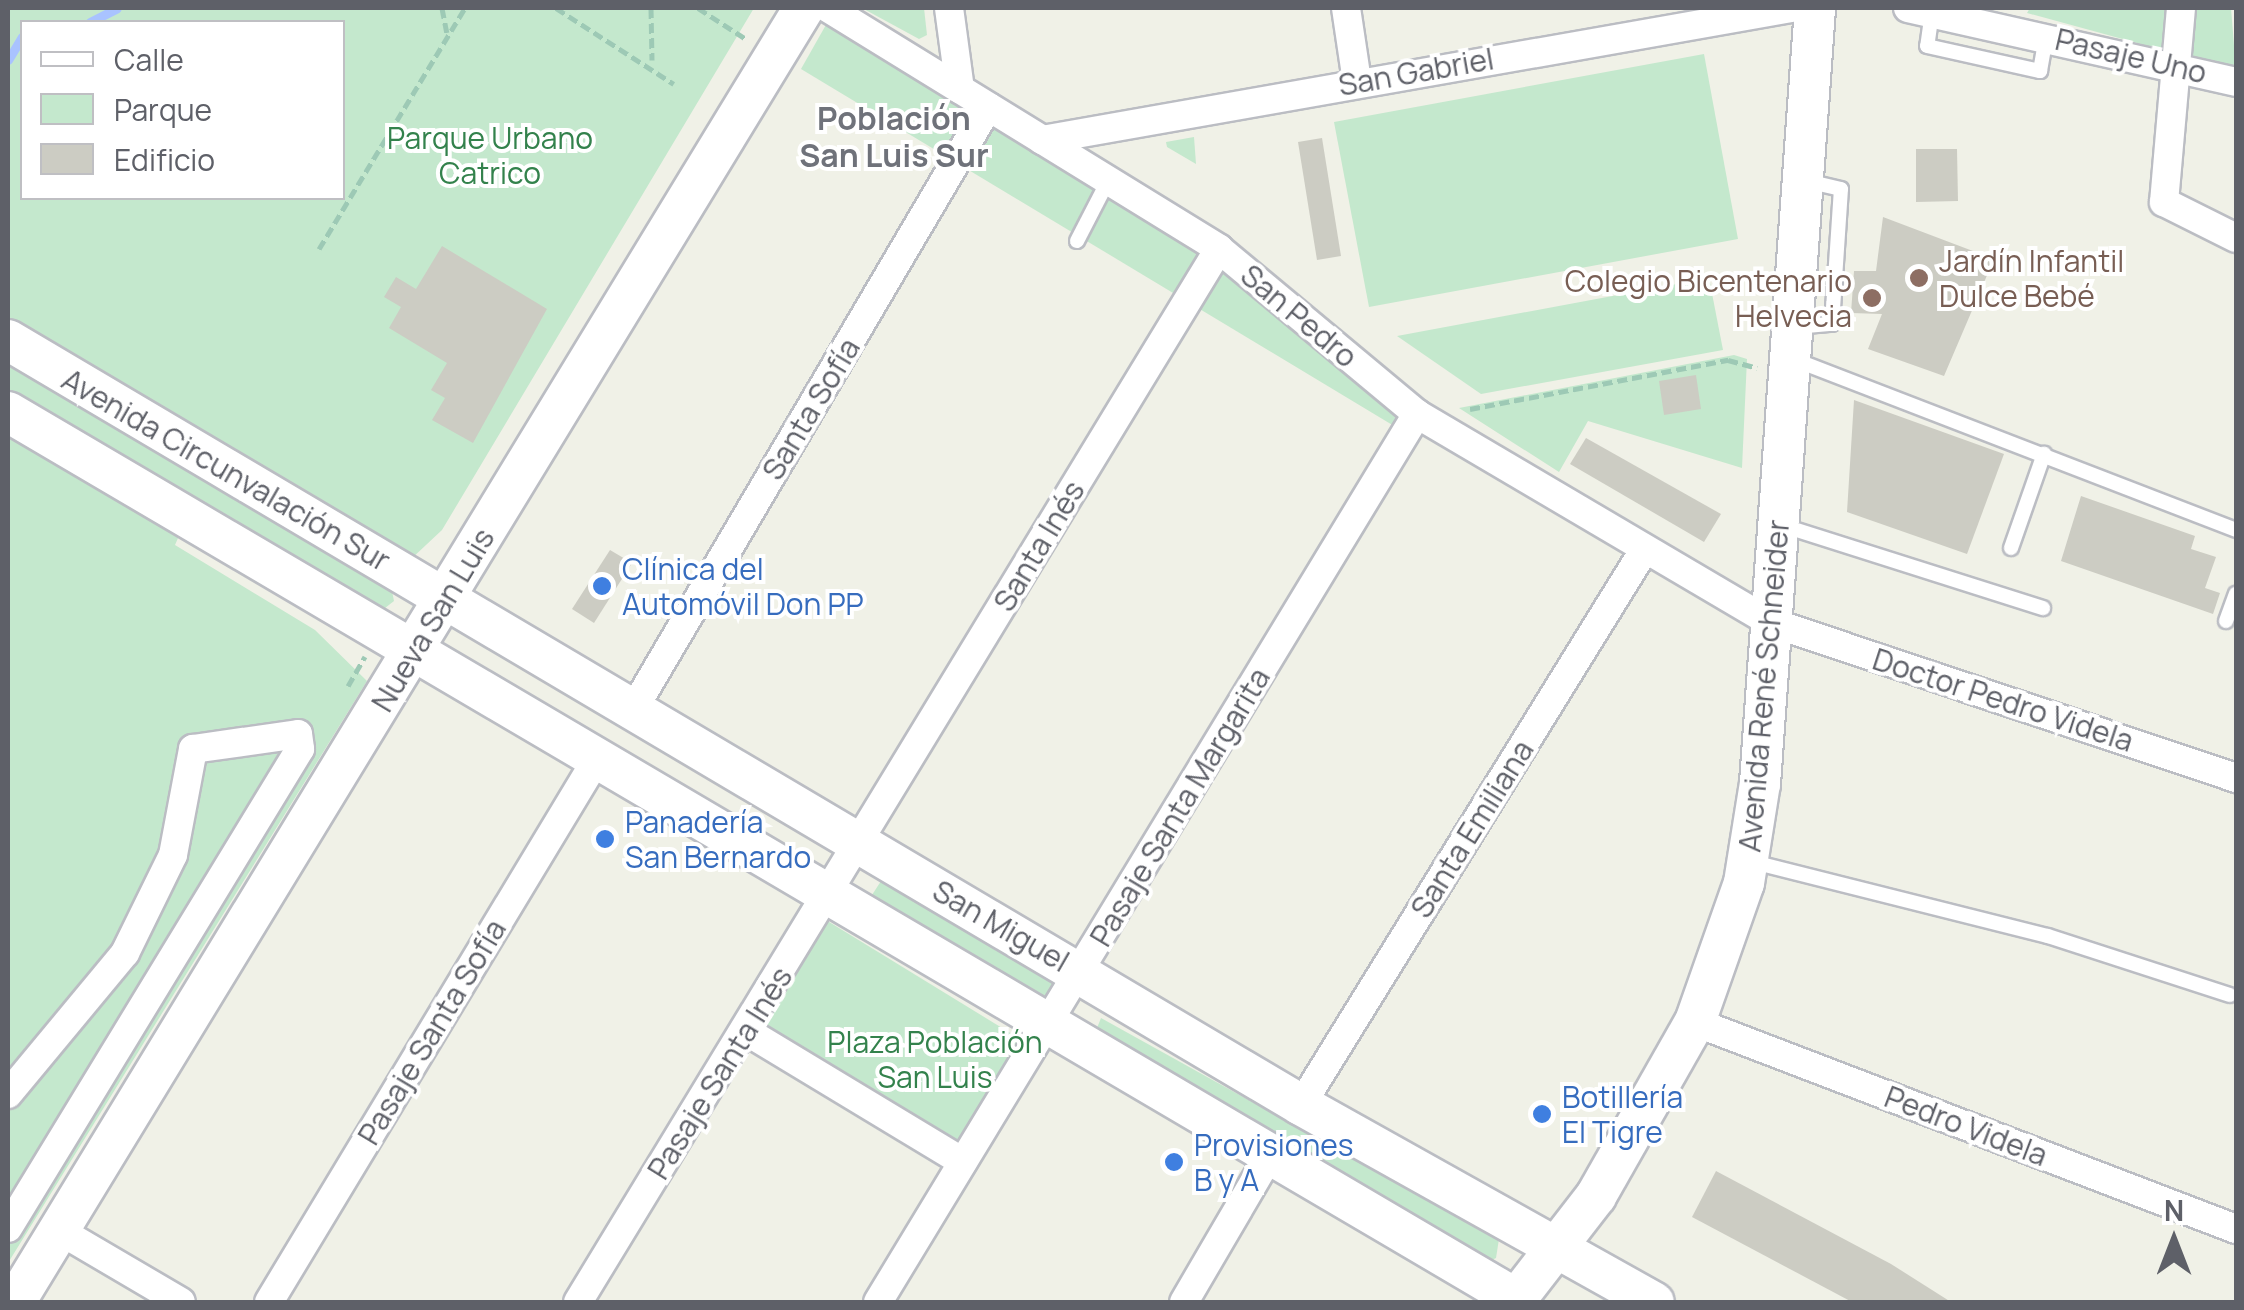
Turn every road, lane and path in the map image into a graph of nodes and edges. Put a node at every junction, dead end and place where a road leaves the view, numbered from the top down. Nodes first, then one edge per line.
1 (442, 8) edge
2 (465, 8) edge
3 (556, 8) edge
4 (651, 8) edge
5 (698, 8) edge
6 (804, 8) edge
7 (828, 8) edge
8 (949, 8) edge
9 (1346, 8) edge
10 (1791, 8) edge
11 (1815, 8) edge
12 (2181, 8) edge
13 (1920, 10) edge
14 (448, 36) junction
15 (774, 58) junction
16 (2170, 62) junction
17 (652, 63) junction
18 (1358, 82) junction
19 (2236, 82) edge
20 (674, 84) dead end
21 (960, 90) junction
22 (988, 107) junction
23 (1042, 140) junction
24 (1108, 181) junction
25 (2236, 238) edge
26 (1078, 241) dead end
27 (319, 250) dead end
28 (1218, 250) junction
29 (8, 340) edge
30 (1782, 351) junction
31 (54, 369) junction
32 (1470, 409) dead end
33 (1417, 414) junction
34 (14, 416) edge
35 (2044, 454) junction
36 (1778, 524) junction
37 (2236, 530) edge
38 (2010, 548) dead end
39 (1643, 552) junction
40 (2236, 594) edge
41 (445, 600) junction
42 (2042, 608) dead end
43 (2226, 621) dead end
44 (1770, 622) junction
45 (412, 654) junction
46 (632, 710) junction
47 (595, 762) junction
48 (2236, 778) edge
49 (859, 843) junction
50 (1749, 861) junction
51 (826, 898) junction
52 (1080, 973) junction
53 (2230, 995) dead end
54 (1695, 1022) junction
55 (1046, 1027) junction
56 (746, 1031) junction
57 (8, 1094) edge
58 (1301, 1105) junction
59 (1268, 1158) junction
60 (963, 1162) junction
61 (8, 1228) edge
62 (2236, 1230) edge
63 (60, 1231) junction
64 (1558, 1252) junction
65 (1515, 1301) edge
66 (15, 1302) edge
67 (181, 1302) edge
68 (268, 1302) edge
69 (578, 1302) edge
70 (878, 1302) edge
71 (1184, 1302) edge
72 (1654, 1302) edge

1 - 14 path
2 - 14 path
3 - 17 path
4 - 17 path
5 - 15 path
6 - 15 main road, Nueva San Luis
7 - 21 street, San Pedro
8 - 21 street
9 - 18 street
10 - 18 street, San Gabriel
11 - 30 main road, Avenida René Schneider
12 - 16 street
13 - 16 street, Pasaje Uno
14 - 27 path
15 - 41 main road, Nueva San Luis
16 - 19 street, Pasaje Uno
16 - 25 street
17 - 20 path
18 - 23 street, San Gabriel
21 - 22 street, San Pedro
22 - 23 street, San Pedro
22 - 46 street, Santa Sofía
23 - 24 street, San Pedro
24 - 26 lane
24 - 28 street, San Pedro
28 - 33 street, San Pedro
28 - 49 street, Santa Inés
29 - 31 main road, Avenida Circunvalación Sur
30 - 32 path
30 - 35 lane
30 - 36 main road, Avenida René Schneider
31 - 34 main road
31 - 41 main road, Avenida Circunvalación Sur
33 - 39 street, San Pedro
33 - 52 street, Pasaje Santa Margarita
34 - 45 main road, Avenida Circunvalación Sur
35 - 37 lane
35 - 38 lane
36 - 42 lane
36 - 44 main road, Avenida René Schneider
39 - 44 street, San Pedro
39 - 58 street, Santa Emiliana
40 - 43 lane
41 - 45 main road, Nueva San Luis
41 - 46 main road, San Miguel
44 - 48 street, Doctor Pedro Videla
44 - 50 main road, Avenida René Schneider
45 - 47 main road
45 - 63 main road, Nueva San Luis
46 - 49 main road, San Miguel
47 - 51 main road
47 - 68 street, Pasaje Santa Sofía
49 - 51 street, Pasaje Santa Inés
49 - 52 main road, San Miguel
50 - 53 lane
50 - 54 main road, Avenida René Schneider
51 - 55 main road
51 - 56 street, Pasaje Santa Inés
52 - 55 street, Pasaje Santa Margarita
52 - 58 main road, San Miguel
54 - 62 street, Pedro Videla
54 - 64 main road, Avenida René Schneider
55 - 59 main road
55 - 60 street, Pasaje Santa Margarita
56 - 60 street
56 - 69 street, Pasaje Santa Inés
57 - 61 street
58 - 64 main road, San Miguel
59 - 65 main road
59 - 71 street
60 - 70 street, Pasaje Santa Margarita
63 - 66 main road, Nueva San Luis
63 - 67 street
64 - 65 main road, Avenida René Schneider
64 - 72 main road

